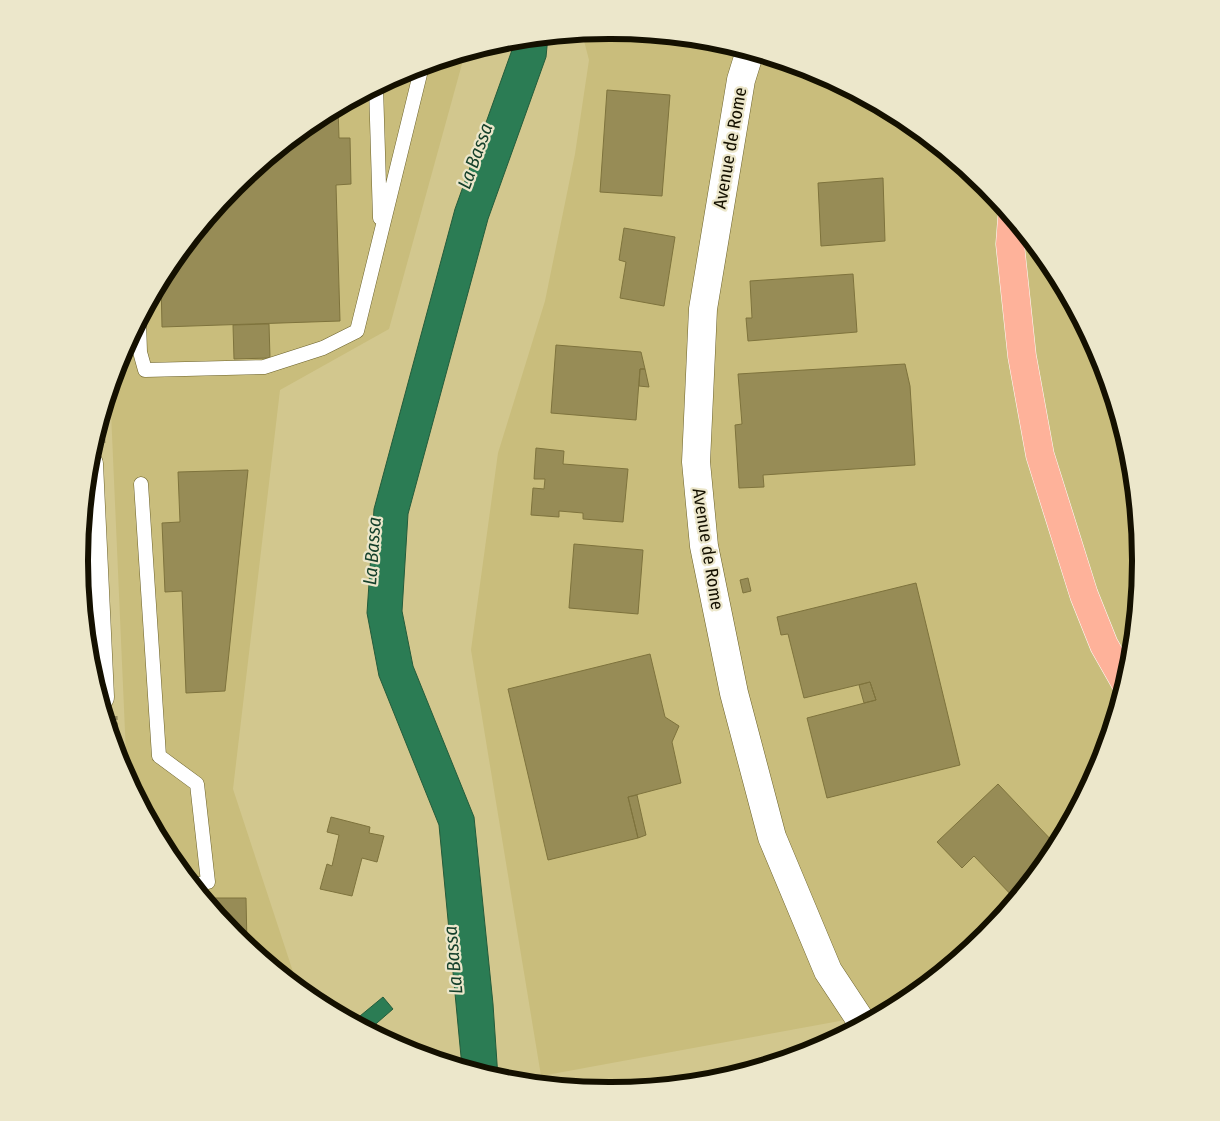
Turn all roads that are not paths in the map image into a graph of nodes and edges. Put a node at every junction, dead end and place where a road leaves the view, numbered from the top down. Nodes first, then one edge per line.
1 (748, 58) edge
2 (420, 74) edge
3 (376, 94) edge
4 (1011, 227) edge
5 (381, 236) junction
6 (139, 336) edge
7 (141, 484) dead end
8 (91, 511) edge
9 (96, 648) edge
10 (1120, 672) edge
11 (200, 884) edge
12 (859, 1018) edge

1 - 12 street, Avenue de Rome
2 - 5 lane
3 - 5 lane
4 - 10 main road
5 - 6 lane
7 - 11 lane
8 - 9 street

